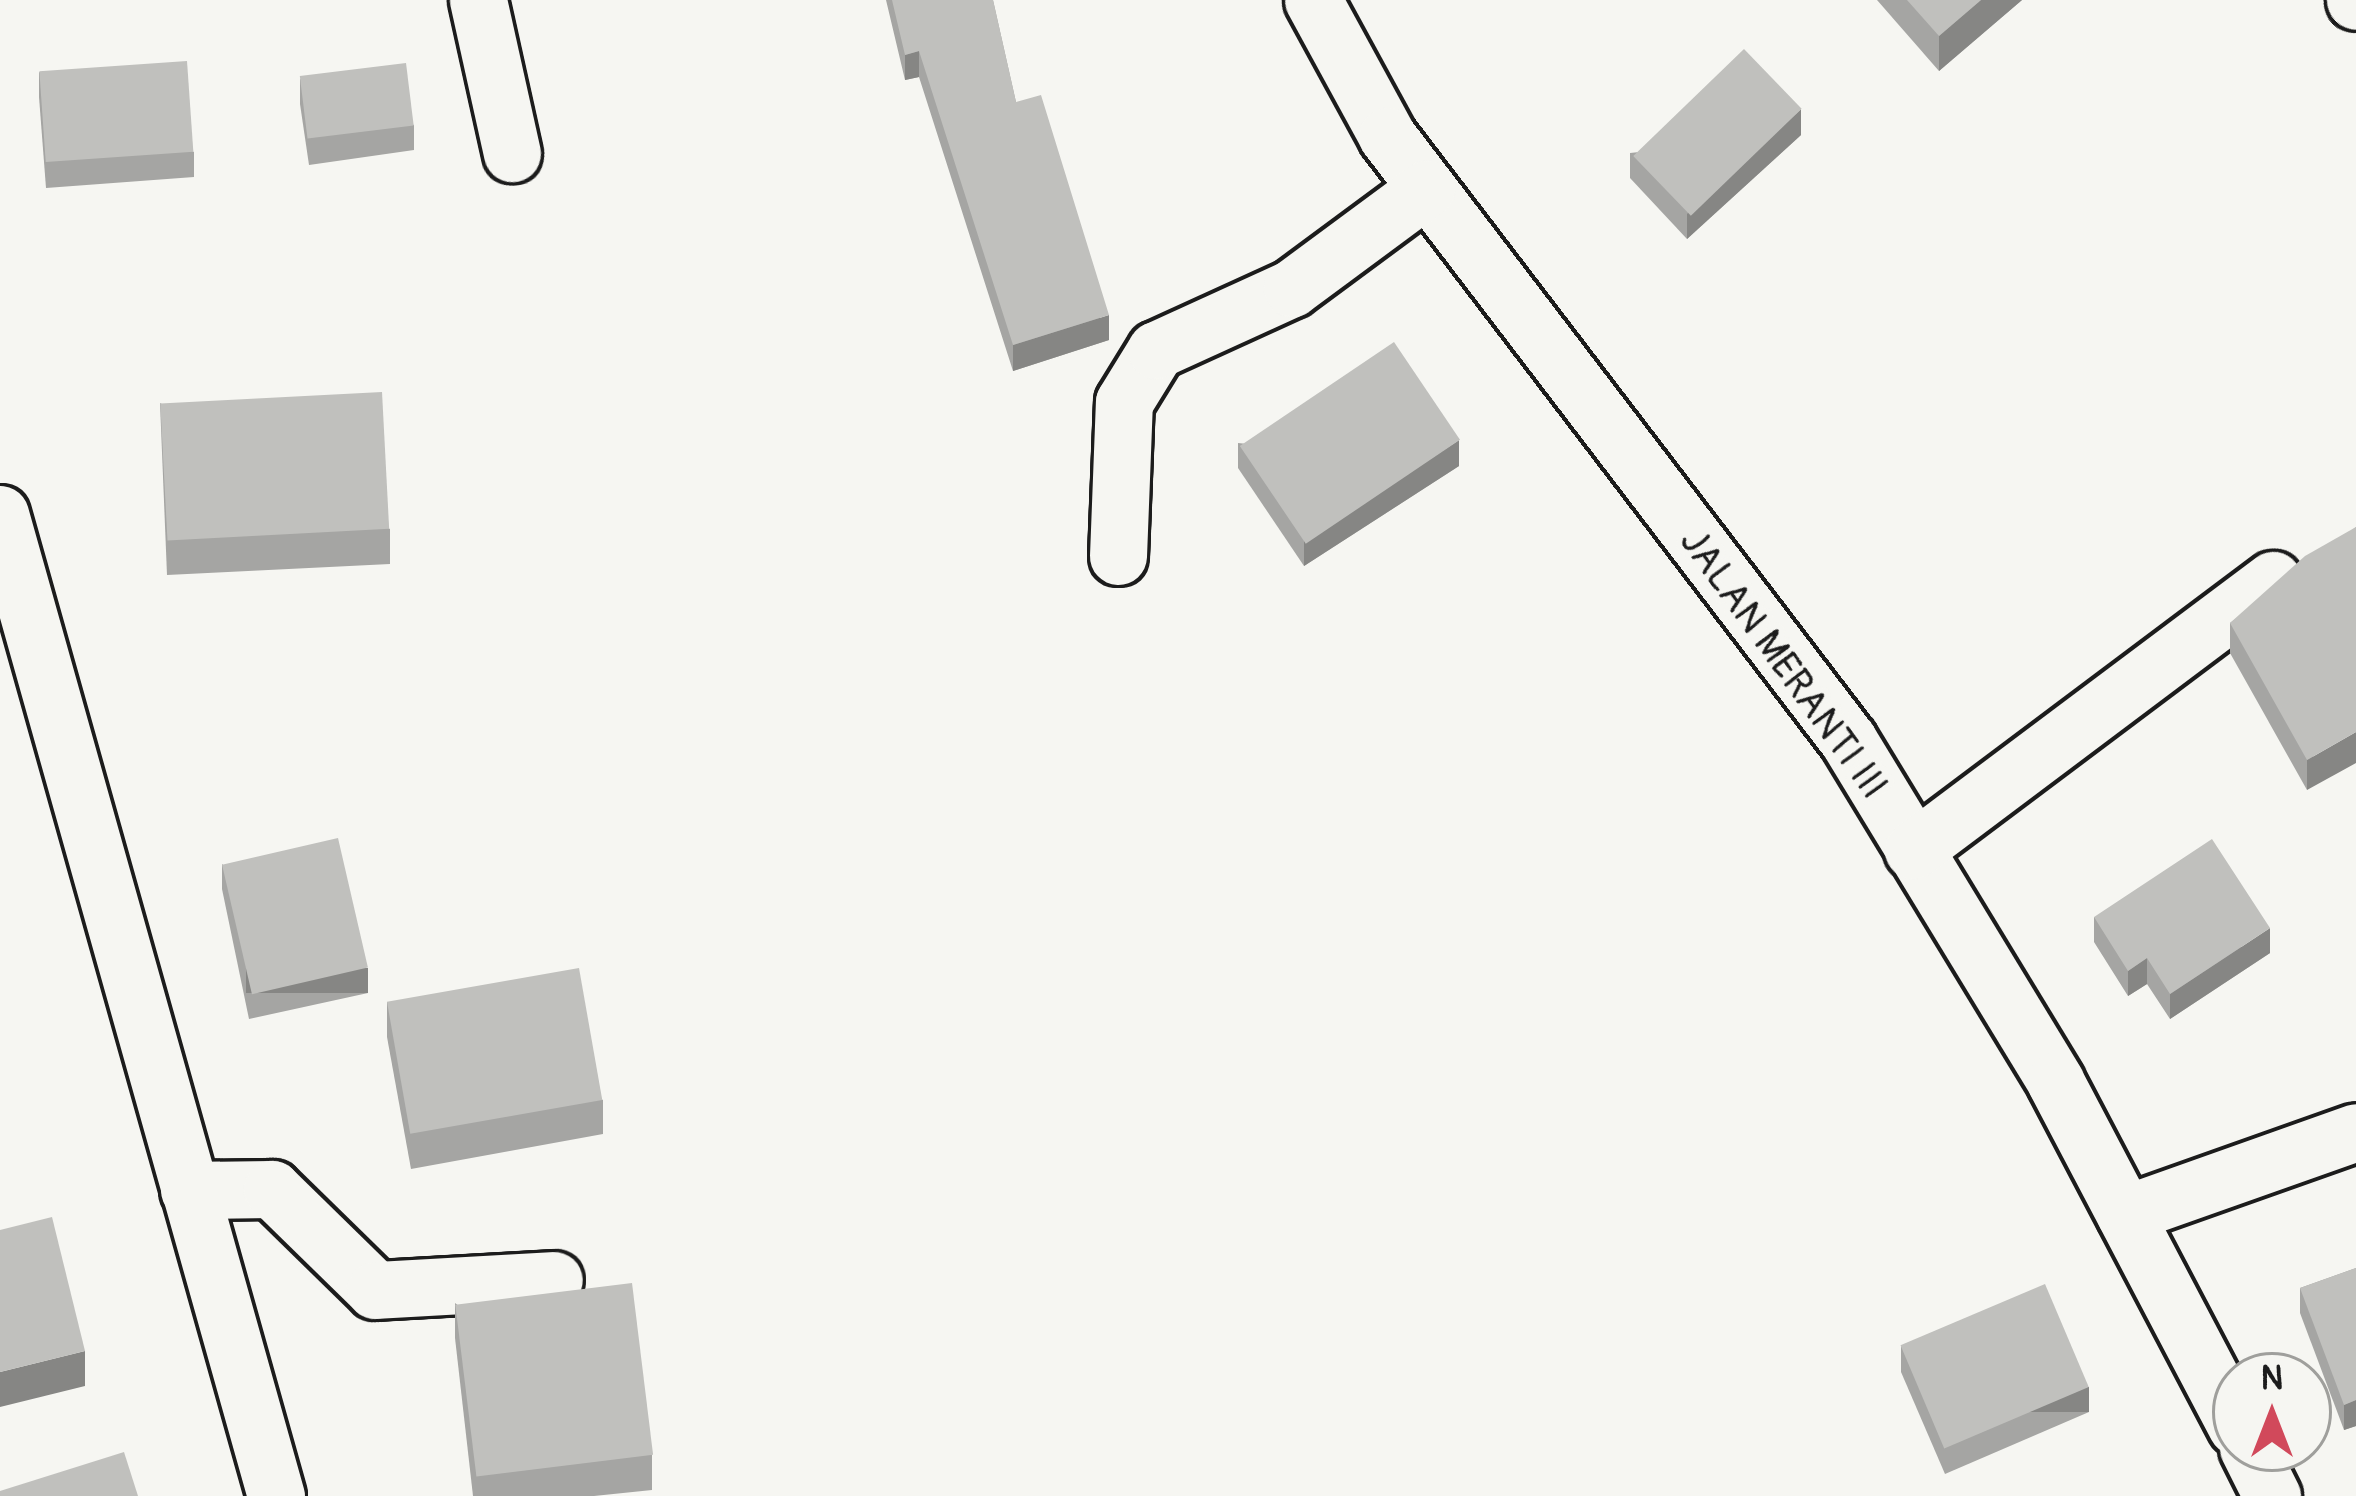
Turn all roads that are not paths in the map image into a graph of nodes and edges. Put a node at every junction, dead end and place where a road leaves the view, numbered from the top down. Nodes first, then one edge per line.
1 (478, 0) edge
2 (1313, 0) edge
3 (512, 153) dead end
4 (1426, 189) junction
5 (0, 514) edge
6 (1118, 556) dead end
7 (2273, 580) edge
8 (1913, 850) junction
9 (2356, 1132) edge
10 (189, 1190) junction
11 (2125, 1214) junction
12 (554, 1280) dead end
13 (2212, 1380) edge
14 (276, 1496) edge

1 - 3 street
2 - 4 street, JALAN MERANTI III
4 - 6 street
4 - 8 street, JALAN MERANTI III
5 - 10 street
7 - 8 street
8 - 11 street, JALAN MERANTI III
9 - 11 street
10 - 12 street
10 - 14 street
11 - 13 street, JALAN MERANTI III

